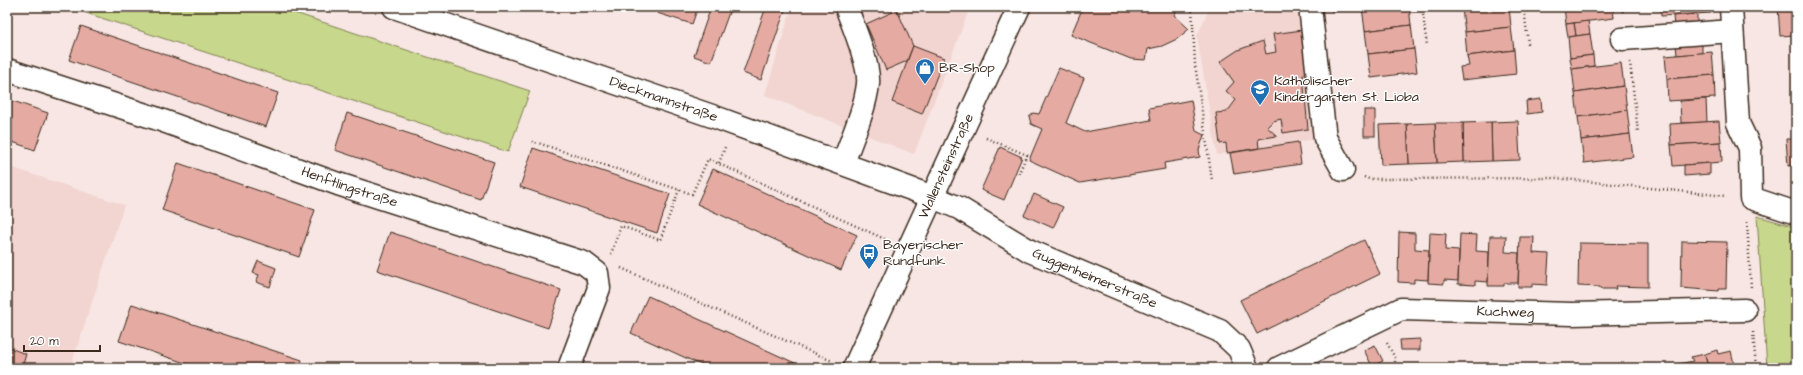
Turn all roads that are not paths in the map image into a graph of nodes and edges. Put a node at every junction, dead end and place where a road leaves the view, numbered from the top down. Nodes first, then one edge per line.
1 (394, 7) edge
2 (846, 7) edge
3 (1019, 7) edge
4 (1310, 7) edge
5 (1731, 7) edge
6 (1732, 31) junction
7 (1622, 39) road end
8 (7, 70) edge
9 (843, 163) junction
10 (1343, 170) road end
11 (933, 197) junction
12 (1796, 213) edge
13 (1748, 301) road end
14 (570, 368) edge
15 (854, 368) edge
16 (1247, 368) edge
17 (1279, 368) edge

1 - 9 street, Dieckmannstraße
2 - 9 street
3 - 11 street, Wallensteinstraße
4 - 10 street
5 - 6 street
6 - 7 street
6 - 12 street
8 - 14 street, Henftlingstraße
9 - 11 street, Dieckmannstraße
11 - 15 street, Wallensteinstraße
11 - 16 street, Guggenheimerstraße
13 - 17 street, Kuchweg

